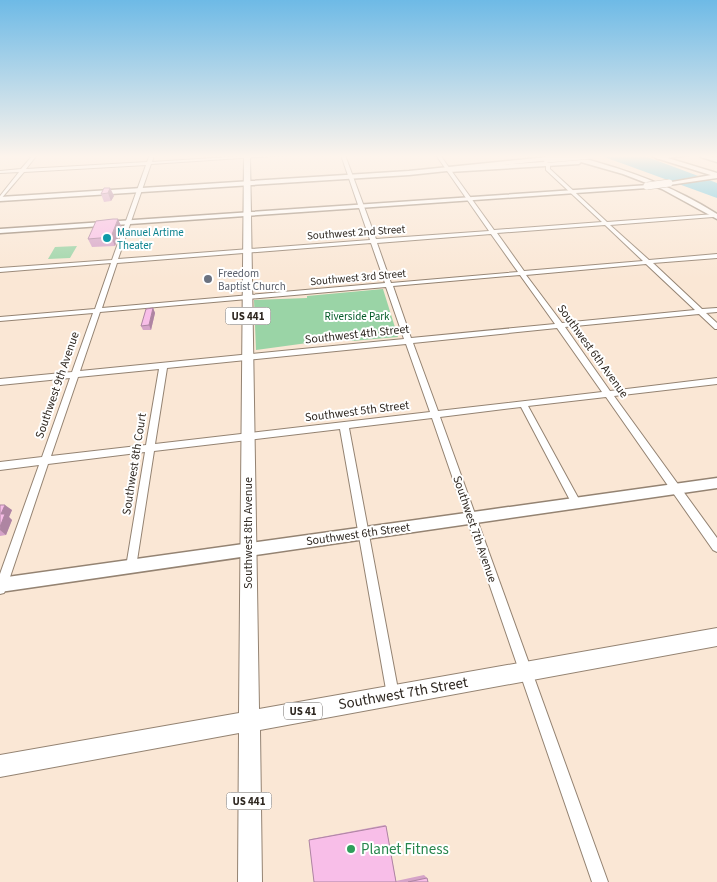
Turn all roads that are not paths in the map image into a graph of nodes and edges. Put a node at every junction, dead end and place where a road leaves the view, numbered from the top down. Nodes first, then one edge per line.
1 (44, 196) edge
2 (137, 196) edge
3 (247, 196) edge
4 (357, 196) edge
5 (496, 196) edge
6 (577, 196) edge
7 (677, 196) edge
8 (469, 198) junction
9 (0, 199) edge
10 (360, 205) junction
11 (247, 214) junction
12 (715, 216) edge
13 (128, 222) junction
14 (606, 223) junction
15 (0, 231) edge
16 (493, 232) junction
17 (374, 241) junction
18 (247, 251) junction
19 (717, 256) edge
20 (115, 261) junction
21 (647, 262) junction
22 (0, 270) edge
23 (522, 273) junction
24 (389, 285) junction
25 (248, 297) junction
26 (97, 310) junction
27 (717, 310) edge
28 (700, 311) junction
29 (0, 319) edge
30 (559, 325) junction
31 (717, 327) edge
32 (409, 340) junction
33 (248, 357) junction
34 (163, 366) junction
35 (75, 375) junction
36 (717, 381) edge
37 (0, 382) edge
38 (608, 394) junction
39 (523, 404) junction
40 (435, 415) junction
41 (344, 425) junction
42 (248, 436) junction
43 (149, 449) junction
44 (44, 461) junction
45 (0, 466) edge
46 (717, 483) edge
47 (676, 489) junction
48 (576, 503) junction
49 (472, 518) junction
50 (363, 533) junction
51 (717, 546) edge
52 (248, 550) junction
53 (130, 566) junction
54 (0, 586) edge
55 (717, 637) edge
56 (526, 671) junction
57 (393, 695) junction
58 (250, 720) junction
59 (0, 766) edge
60 (250, 882) edge
61 (600, 882) edge

1 - 9 main road
2 - 13 street, Southwest 9th Avenue
3 - 11 main road, Southwest 8th Avenue / US 441
4 - 10 street, Southwest 7th Avenue
5 - 8 main road
6 - 14 street
7 - 12 street
8 - 10 main road
8 - 16 street, Southwest 6th Avenue
10 - 11 main road
10 - 17 street, Southwest 7th Avenue
11 - 13 main road
11 - 18 main road, Southwest 8th Avenue / US 441
12 - 14 street, Southwest 2nd Street
13 - 15 main road
13 - 20 street, Southwest 9th Avenue
14 - 16 street, Southwest 2nd Street
14 - 21 street
16 - 17 street, Southwest 2nd Street
16 - 23 street, Southwest 6th Avenue
17 - 18 street, Southwest 2nd Street
17 - 24 street, Southwest 7th Avenue
18 - 20 street, Southwest 2nd Street
18 - 25 main road, Southwest 8th Avenue / US 441
19 - 21 street, Southwest 3rd Street
20 - 22 street, Southwest 2nd Street
20 - 26 street, Southwest 9th Avenue
21 - 23 street, Southwest 3rd Street
21 - 28 street
23 - 24 street, Southwest 3rd Street
23 - 30 street, Southwest 6th Avenue
24 - 25 street, Southwest 3rd Street
24 - 32 street, Southwest 7th Avenue
25 - 26 street, Southwest 3rd Street
25 - 33 main road, Southwest 8th Avenue / US 441
26 - 29 street, Southwest 3rd Street
26 - 35 street, Southwest 9th Avenue
27 - 28 street, Southwest 4th Street
28 - 30 street, Southwest 4th Street
28 - 31 street
30 - 32 street, Southwest 4th Street
30 - 38 street, Southwest 6th Avenue
32 - 33 street, Southwest 4th Street
32 - 40 street, Southwest 7th Avenue
33 - 34 street, Southwest 4th Street
33 - 42 main road, Southwest 8th Avenue / US 441
34 - 35 street, Southwest 4th Street
34 - 43 street, Southwest 8th Court
35 - 37 street, Southwest 4th Street
35 - 44 street, Southwest 9th Avenue
36 - 38 street, Southwest 5th Street
38 - 39 street, Southwest 5th Street
38 - 47 street, Southwest 6th Avenue
39 - 40 street, Southwest 5th Street
39 - 48 street
40 - 41 street, Southwest 5th Street
40 - 49 street, Southwest 7th Avenue
41 - 42 street, Southwest 5th Street
41 - 50 street
42 - 43 street, Southwest 5th Street
42 - 52 main road, Southwest 8th Avenue / US 441
43 - 44 street, Southwest 5th Street
43 - 53 street, Southwest 8th Court
44 - 45 street, Southwest 5th Street
44 - 54 street, Southwest 9th Avenue
46 - 47 street, Southwest 6th Street
47 - 48 street, Southwest 6th Street
47 - 51 street, Southwest 6th Avenue
48 - 49 street, Southwest 6th Street
49 - 50 street, Southwest 6th Street
49 - 56 street, Southwest 7th Avenue
50 - 52 street, Southwest 6th Street
50 - 57 street
52 - 53 street, Southwest 6th Street
52 - 58 main road, Southwest 8th Avenue / US 441
53 - 54 street, Southwest 6th Street
55 - 56 main road, Southwest 7th Street / US 41
56 - 57 main road, Southwest 7th Street / US 41
56 - 61 street, Southwest 7th Avenue
57 - 58 main road, Southwest 7th Street / US 41
58 - 59 main road, Southwest 7th Street / US 41
58 - 60 main road, Southwest 8th Avenue / US 441

